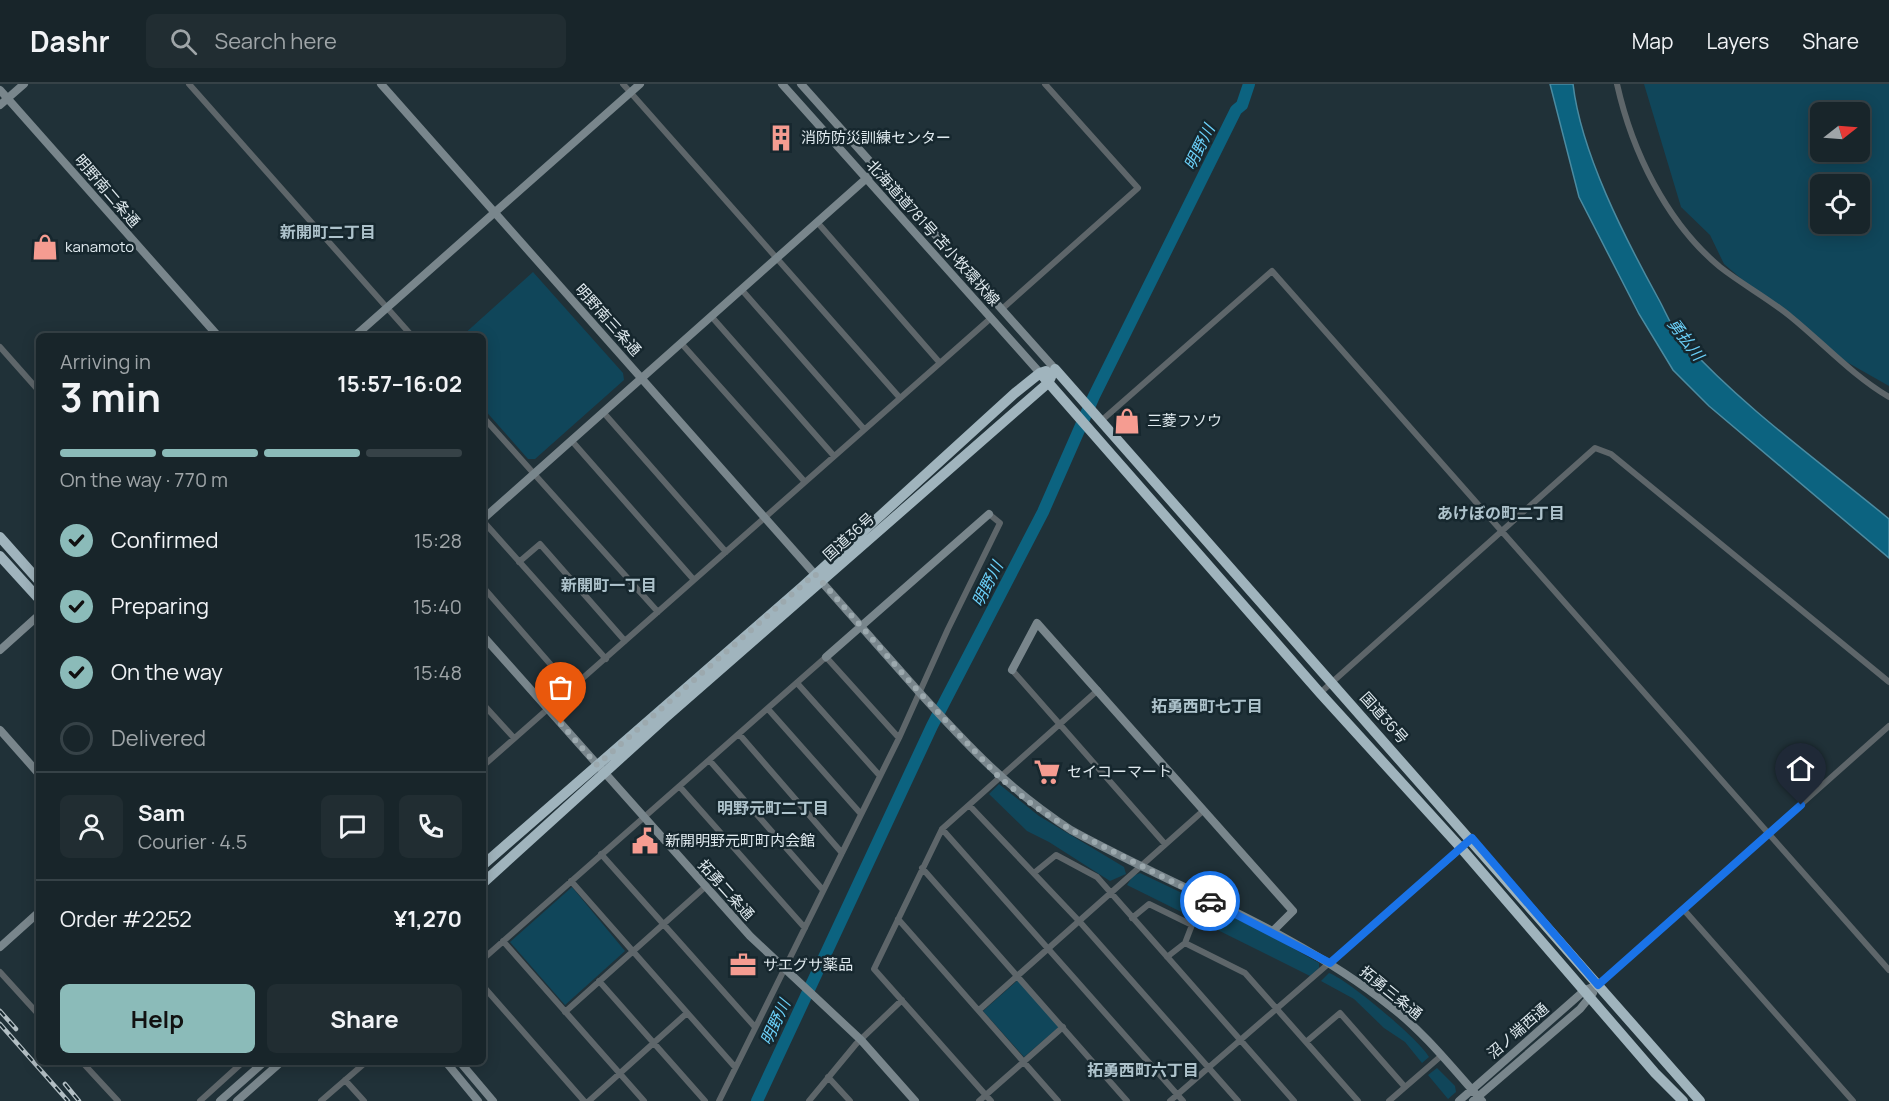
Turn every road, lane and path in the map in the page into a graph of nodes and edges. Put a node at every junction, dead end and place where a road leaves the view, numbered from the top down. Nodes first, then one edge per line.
1 (8, 84) edge
2 (24, 84) edge
3 (189, 84) edge
4 (381, 84) edge
5 (623, 84) edge
6 (640, 84) edge
7 (782, 84) edge
8 (801, 84) edge
9 (1046, 84) edge
10 (1617, 84) edge
11 (0, 91) edge
12 (630, 92) junction
13 (8, 99) junction
14 (0, 105) edge
15 (877, 170) junction
16 (866, 179) junction
17 (493, 211) junction
18 (817, 222) junction
19 (776, 258) junction
20 (741, 289) junction
21 (387, 308) junction
22 (1002, 309) junction
23 (711, 316) junction
24 (991, 318) junction
25 (215, 333) edge
26 (358, 333) edge
27 (409, 333) edge
28 (681, 343) junction
29 (0, 347) edge
30 (940, 363) junction
31 (1056, 369) junction
32 (1040, 373) junction
33 (641, 378) junction
34 (1048, 383) junction
35 (36, 388) edge
36 (1889, 397) edge
37 (900, 398) junction
38 (603, 412) junction
39 (1098, 417) junction
40 (486, 420) edge
41 (864, 429) junction
42 (571, 440) junction
43 (834, 456) junction
44 (534, 474) junction
45 (805, 482) junction
46 (989, 514) joint
47 (486, 517) edge
48 (765, 518) junction
49 (486, 524) edge
50 (1501, 530) junction
51 (0, 537) edge
52 (726, 552) junction
53 (0, 556) edge
54 (519, 562) junction
55 (36, 578) edge
56 (818, 578) junction
57 (694, 580) junction
58 (486, 590) edge
59 (36, 596) edge
60 (658, 612) junction
61 (36, 618) edge
62 (860, 626) junction
63 (486, 639) edge
64 (626, 641) junction
65 (0, 650) edge
66 (826, 657) junction
67 (606, 659) junction
68 (1012, 670) joint
69 (797, 682) junction
70 (1332, 682) junction
71 (1889, 682) edge
72 (572, 689) junction
73 (1098, 690) junction
74 (919, 692) junction
75 (1320, 693) junction
76 (486, 707) edge
77 (768, 709) junction
78 (549, 710) junction
79 (1060, 723) junction
80 (1889, 726) edge
81 (0, 730) edge
82 (739, 734) junction
83 (514, 738) junction
84 (899, 738) junction
85 (710, 761) junction
86 (486, 763) edge
87 (601, 769) junction
88 (36, 771) edge
89 (880, 776) junction
90 (999, 777) junction
91 (680, 787) junction
92 (969, 805) junction
93 (1204, 810) junction
94 (861, 814) junction
95 (643, 818) junction
96 (942, 829) junction
97 (1768, 834) junction
98 (1472, 838) junction
99 (1165, 844) junction
100 (1461, 849) junction
101 (842, 853) junction
102 (601, 854) junction
103 (486, 863) edge
104 (1138, 867) junction
105 (922, 868) junction
106 (1034, 873) junction
107 (486, 880) edge
108 (571, 881) junction
109 (705, 887) junction
110 (824, 890) junction
111 (1110, 893) junction
112 (1684, 910) junction
113 (36, 915) edge
114 (1132, 918) junction
115 (898, 920) junction
116 (1079, 921) junction
117 (663, 925) junction
118 (805, 928) junction
119 (1272, 932) junction
120 (503, 941) junction
121 (1185, 943) junction
122 (0, 947) edge
123 (1048, 948) junction
124 (633, 952) junction
125 (486, 956) edge
126 (1167, 957) junction
127 (1330, 963) junction
128 (1889, 970) edge
129 (788, 971) junction
130 (0, 972) edge
131 (1018, 976) junction
132 (599, 981) junction
133 (1598, 985) junction
134 (486, 989) edge
135 (1588, 994) junction
136 (902, 1000) junction
137 (1277, 1009) junction
138 (979, 1010) junction
139 (36, 1012) edge
140 (566, 1012) junction
141 (687, 1013) junction
142 (754, 1027) junction
143 (1063, 1027) junction
144 (861, 1040) junction
145 (1240, 1040) junction
146 (1306, 1042) junction
147 (653, 1044) junction
148 (1441, 1056) junction
149 (1024, 1061) junction
150 (85, 1065) edge
151 (240, 1065) edge
152 (261, 1065) edge
153 (278, 1065) edge
154 (362, 1065) edge
155 (449, 1065) edge
156 (459, 1065) edge
157 (463, 1065) edge
158 (735, 1067) junction
159 (1209, 1067) junction
160 (453, 1070) junction
161 (620, 1073) junction
162 (828, 1077) junction
163 (345, 1080) junction
164 (1405, 1087) junction
165 (986, 1095) junction
166 (1177, 1095) junction
167 (1476, 1097) edge
168 (118, 1101) edge
169 (200, 1101) edge
170 (220, 1101) edge
171 (237, 1101) edge
172 (321, 1101) edge
173 (364, 1101) edge
174 (478, 1101) edge
175 (493, 1101) edge
176 (584, 1101) edge
177 (589, 1101) edge
178 (644, 1101) edge
179 (705, 1101) edge
180 (719, 1101) edge
181 (809, 1101) edge
182 (850, 1101) edge
183 (915, 1101) edge
184 (979, 1101) edge
185 (991, 1101) edge
186 (1058, 1101) edge
187 (1127, 1101) edge
188 (1170, 1101) edge
189 (1183, 1101) edge
190 (1238, 1101) edge
191 (1294, 1101) edge
192 (1358, 1101) edge
193 (1389, 1101) edge
194 (1459, 1101) edge
195 (1683, 1101) edge
196 (1700, 1101) edge
197 (1853, 1101) edge

1 - 11 street
2 - 13 street
3 - 21 street
4 - 17 street, 明野南三条通
5 - 12 street
6 - 12 street
7 - 16 street, 北海道道781号 苫小牧環状線
8 - 15 street, 北海道道781号 苫小牧環状線
9 - 22 street
10 - 36 street
11 - 13 street, 明野南二条通
12 - 17 street
12 - 19 street
13 - 14 street
13 - 25 street, 明野南二条通
15 - 16 street
15 - 22 street, 北海道道781号 苫小牧環状線
16 - 18 street
16 - 24 street, 北海道道781号 苫小牧環状線
17 - 21 street
17 - 33 street, 明野南三条通
18 - 19 street
18 - 30 street
19 - 20 street
19 - 37 street
20 - 23 street
20 - 41 street
21 - 26 street
21 - 27 street
22 - 31 street, 北海道道781号 苫小牧環状線
23 - 28 street
23 - 43 street
24 - 30 street
24 - 32 street, 北海道道781号 苫小牧環状線
28 - 33 street
28 - 45 street
29 - 35 street
30 - 37 street
31 - 32 highway, 国道36号
31 - 34 highway
31 - 39 highway, 国道36号
32 - 34 highway, 国道36号
32 - 56 highway, 国道36号
33 - 38 street
33 - 48 street, 明野南三条通
34 - 56 highway, 国道36号
34 - 75 highway, 国道36号
37 - 41 street
38 - 42 street
38 - 52 street
39 - 50 street
39 - 70 highway, 国道36号
40 - 44 street
41 - 43 street
42 - 44 street
42 - 57 street
43 - 45 street
44 - 47 street
44 - 60 street
45 - 48 street
46 - 62 street
46 - 74 street
48 - 52 street
48 - 56 street, 明野南三条通
49 - 54 street
50 - 70 street
50 - 71 street
50 - 97 street
51 - 55 highway
52 - 57 street
53 - 59 highway
54 - 64 street
54 - 67 street
56 - 62 street
56 - 87 highway, 国道36号
57 - 60 street
58 - 72 street
60 - 64 street
61 - 65 street
62 - 66 street
62 - 74 street
63 - 78 street
64 - 67 street
66 - 69 street
66 - 84 street
67 - 72 street
68 - 73 street
68 - 79 street
69 - 77 street
69 - 89 street
70 - 75 street
70 - 98 highway, 国道36号
72 - 78 street
73 - 79 street
73 - 93 street
74 - 84 street
74 - 90 street, 拓勇三条通
75 - 100 highway, 国道36号
76 - 83 street
77 - 82 street
77 - 94 street
78 - 83 street
78 - 87 street
79 - 90 street
79 - 99 street
80 - 97 street, 沼ノ端西通
81 - 88 street
82 - 85 street
82 - 101 street
83 - 86 street
84 - 89 street
85 - 91 street
85 - 110 street
87 - 95 street, 拓勇二条通
87 - 103 highway, 国道36号
87 - 107 highway, 国道36号
89 - 94 street
90 - 92 street
90 - 104 street, 拓勇三条通
91 - 95 street
91 - 118 street
92 - 96 street
92 - 106 street
93 - 99 street
93 - 119 street
94 - 101 street
95 - 102 street
95 - 109 street, 拓勇二条通
96 - 105 street
96 - 123 street
97 - 112 street, 沼ノ端西通
97 - 128 street
98 - 100 street
98 - 133 highway, 国道36号
99 - 104 street
100 - 127 street
100 - 135 highway, 国道36号
101 - 110 street
102 - 108 street
102 - 117 street
104 - 111 street
104 - 119 street, 拓勇三条通
105 - 115 street
105 - 131 street
106 - 111 street
106 - 116 street
108 - 120 street
108 - 124 street
109 - 117 street
109 - 129 street, 拓勇二条通
110 - 118 street
111 - 114 street
111 - 116 street
112 - 133 street, 沼ノ端西通
112 - 197 street
113 - 122 street
114 - 121 street
114 - 126 street
115 - 136 street
115 - 138 street
116 - 123 street
116 - 159 street
117 - 124 street
117 - 142 street
118 - 129 street
119 - 127 street, 拓勇三条通
120 - 125 street
120 - 140 street
121 - 126 street
121 - 137 street
123 - 131 street
123 - 166 street
124 - 132 street
124 - 141 street
126 - 145 street
127 - 137 street
127 - 148 street, 拓勇三条通
129 - 142 street
129 - 144 street, 拓勇二条通
130 - 139 street
131 - 138 street
131 - 143 street
132 - 140 street
132 - 147 street
133 - 135 street, 沼ノ端西通
133 - 196 highway, 国道36号
134 - 176 street
135 - 167 street, 沼ノ端西通
135 - 195 highway, 国道36号
136 - 144 street
136 - 165 street
137 - 145 street
137 - 146 street
138 - 149 street
140 - 161 street
141 - 147 street
141 - 158 street
142 - 158 street
143 - 149 street
143 - 187 street
144 - 162 street
144 - 183 street
145 - 159 street
145 - 191 street
146 - 164 street
146 - 192 street
147 - 161 street
147 - 179 street
148 - 164 street
148 - 167 street, 拓勇三条通
149 - 165 street
149 - 186 street
150 - 168 street
151 - 169 street
152 - 170 street
153 - 171 street
154 - 163 street
155 - 160 street
156 - 160 street
157 - 175 street
158 - 180 street
159 - 166 street
159 - 190 street
160 - 174 street
161 - 177 street
161 - 178 street
162 - 181 street
162 - 182 street
163 - 172 street
163 - 173 street
164 - 193 street
165 - 184 street
165 - 185 street
166 - 188 street
166 - 189 street
167 - 194 street, 沼ノ端西通

